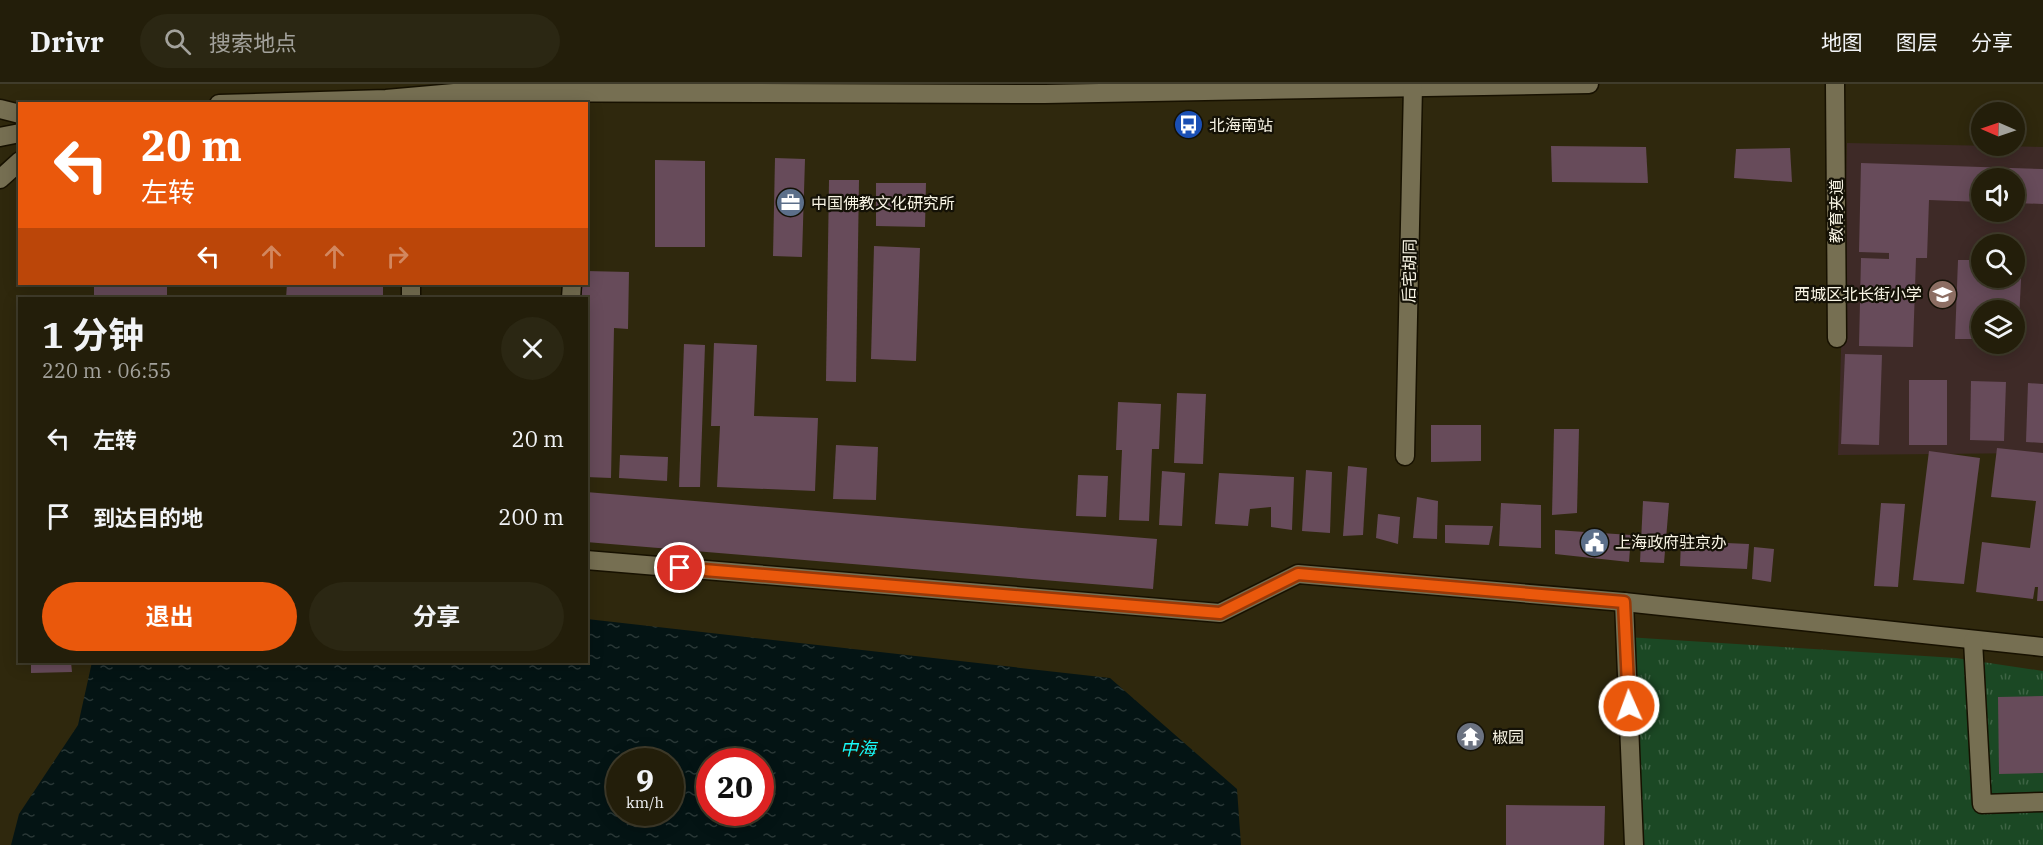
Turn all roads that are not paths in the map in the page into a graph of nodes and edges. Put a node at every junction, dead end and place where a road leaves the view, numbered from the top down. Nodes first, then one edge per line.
1 (1589, 84) edge
2 (1835, 84) edge
3 (1413, 86) junction
4 (465, 88) edge
5 (228, 96) edge
6 (575, 97) edge
7 (0, 109) edge
8 (18, 114) edge
9 (18, 133) edge
10 (0, 137) edge
11 (18, 163) edge
12 (0, 179) edge
13 (1837, 338) dead end
14 (1405, 456) dead end
15 (588, 560) edge
16 (1624, 602) junction
17 (1972, 640) junction
18 (2043, 647) edge
19 (2043, 802) edge
20 (1634, 845) edge

1 - 3 street
2 - 13 street, 教育夹道
3 - 6 street
3 - 14 street, 后宅胡同
4 - 5 street
4 - 6 street
7 - 8 street
9 - 10 street
11 - 12 street
15 - 16 street
16 - 17 street
16 - 20 street
17 - 18 street
17 - 19 street

